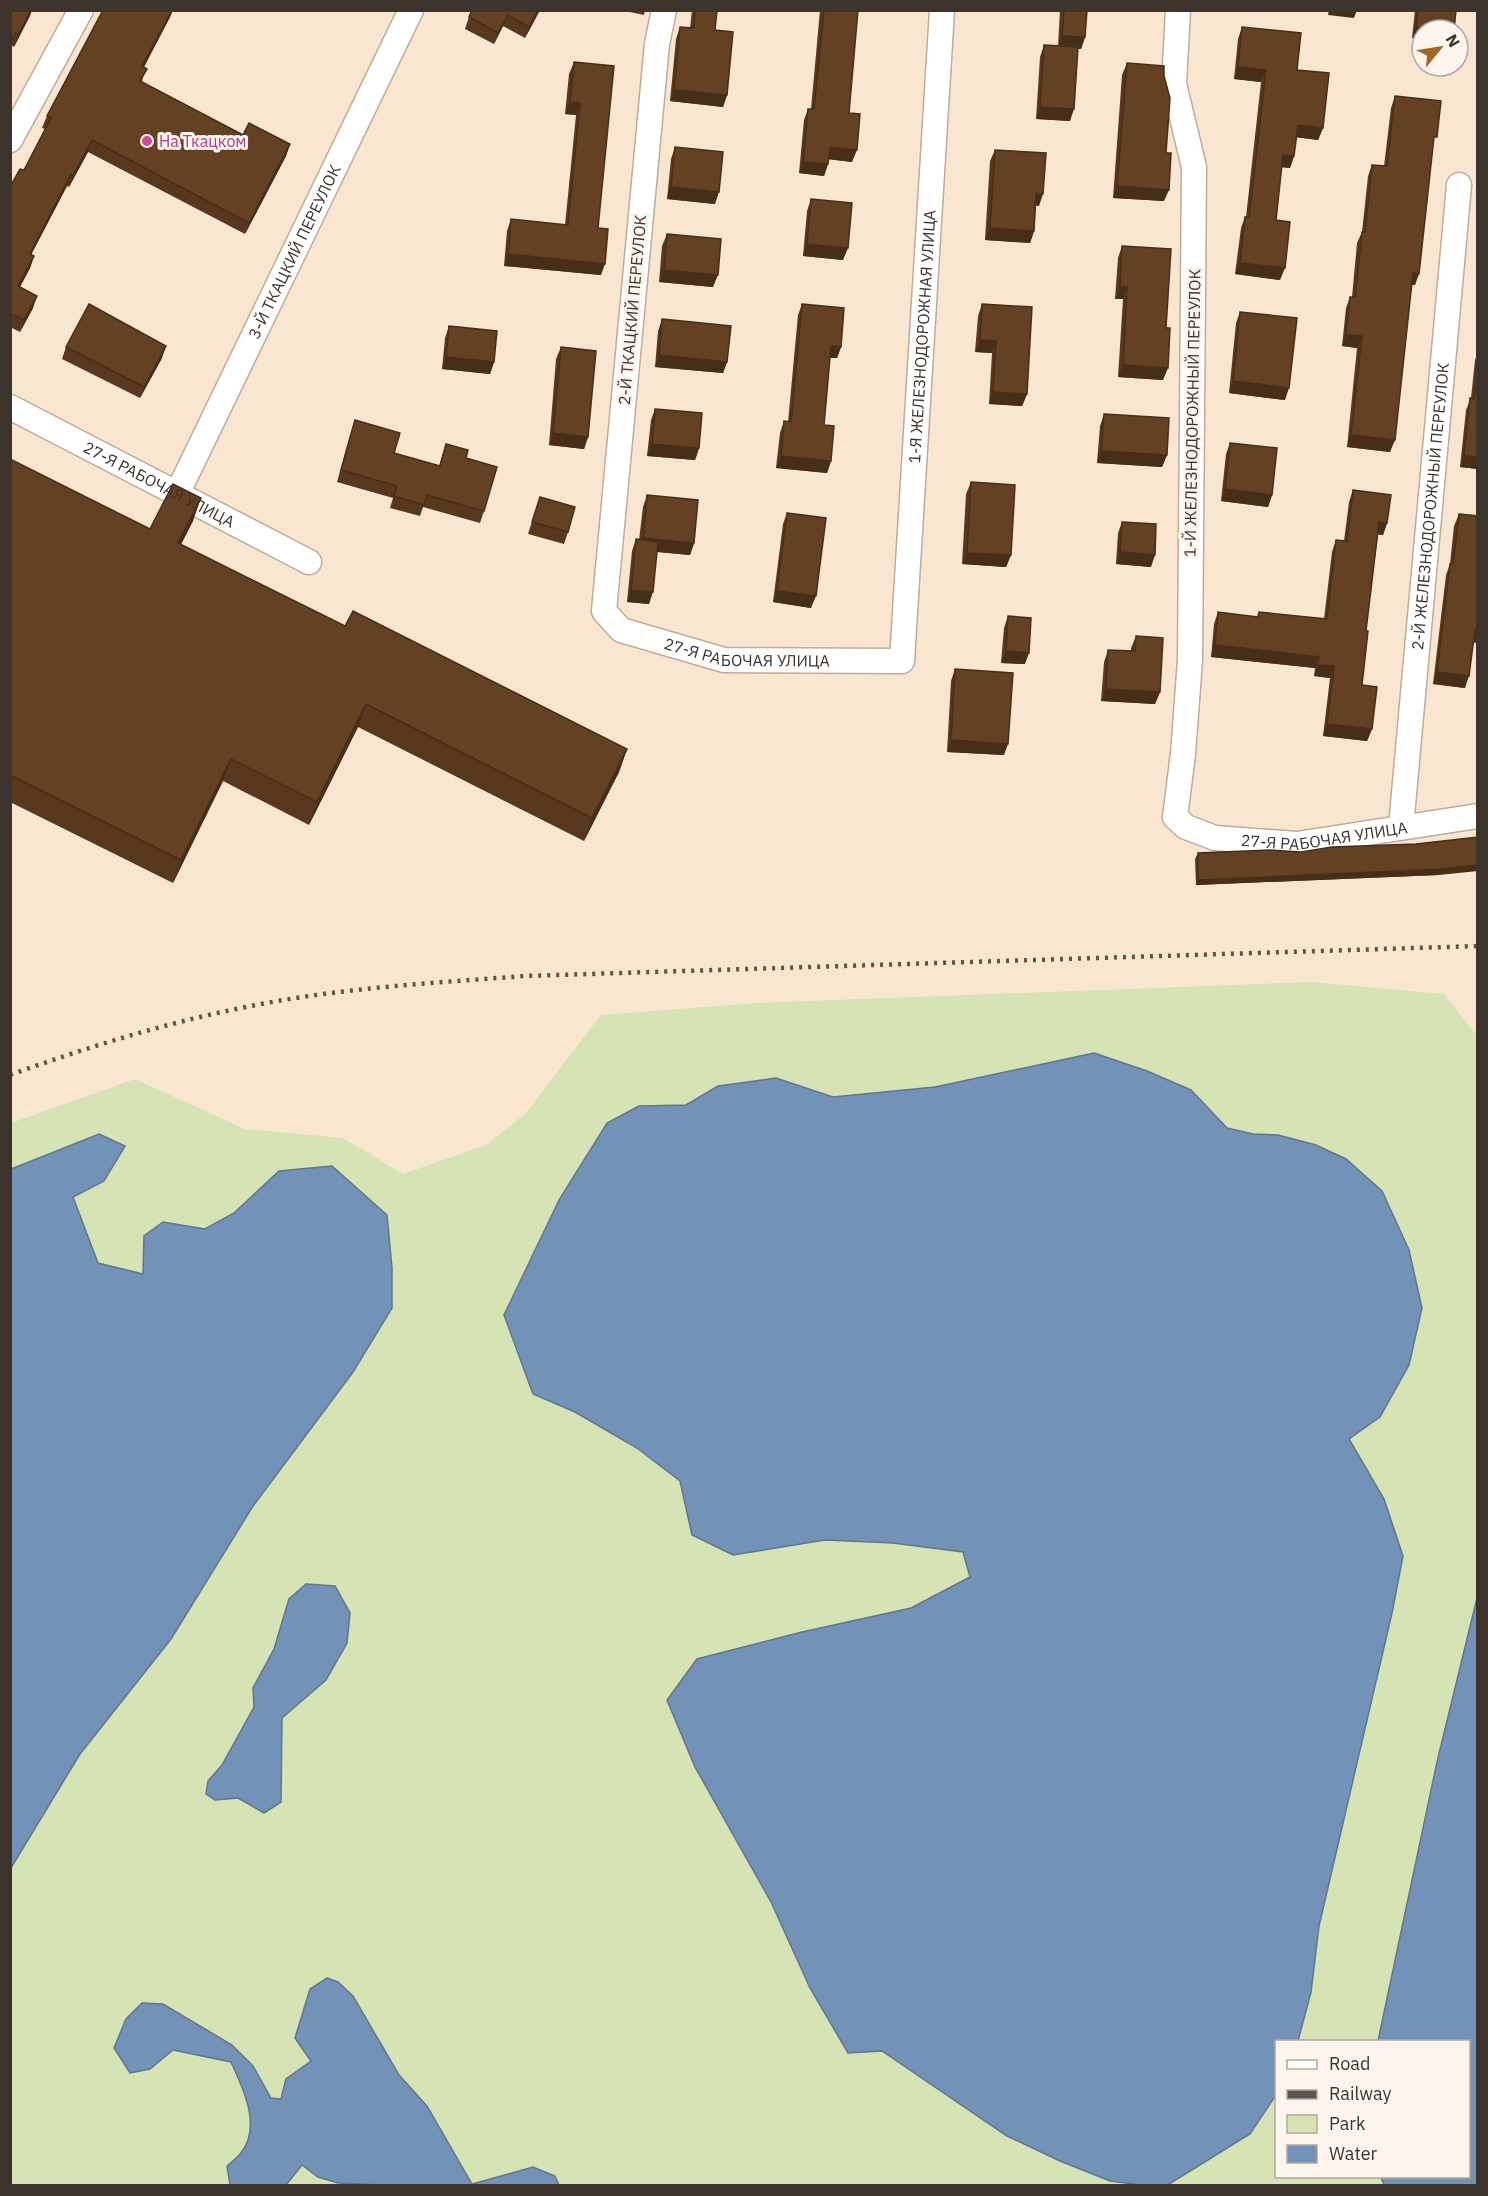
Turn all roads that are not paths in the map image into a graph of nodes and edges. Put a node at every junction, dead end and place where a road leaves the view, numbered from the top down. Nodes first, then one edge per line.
1 (81, 10) edge
2 (411, 10) edge
3 (664, 10) edge
4 (942, 10) edge
5 (1178, 10) edge
6 (10, 140) edge
7 (1459, 185) dead end
8 (10, 407) edge
9 (178, 492) junction
10 (309, 562) dead end
11 (603, 611) joint
12 (902, 661) joint
13 (1478, 816) edge
14 (1175, 817) joint
15 (1401, 827) junction

1 - 6 street
2 - 9 street, 3-Й ТКАЦКИЙ ПЕРЕУЛОК
3 - 11 street, 2-Й ТКАЦКИЙ ПЕРЕУЛОК
4 - 12 street, 1-Я ЖЕЛЕЗНОДОРОЖНАЯ УЛИЦА
5 - 14 street, 1-Й ЖЕЛЕЗНОДОРОЖНЫЙ ПЕРЕУЛОК
7 - 15 street, 2-Й ЖЕЛЕЗНОДОРОЖНЫЙ ПЕРЕУЛОК
8 - 9 street, 27-Я РАБОЧАЯ УЛИЦА
9 - 10 street, 27-Я РАБОЧАЯ УЛИЦА
11 - 12 street, 27-Я РАБОЧАЯ УЛИЦА
13 - 15 street, 27-Я РАБОЧАЯ УЛИЦА
14 - 15 street, 27-Я РАБОЧАЯ УЛИЦА

